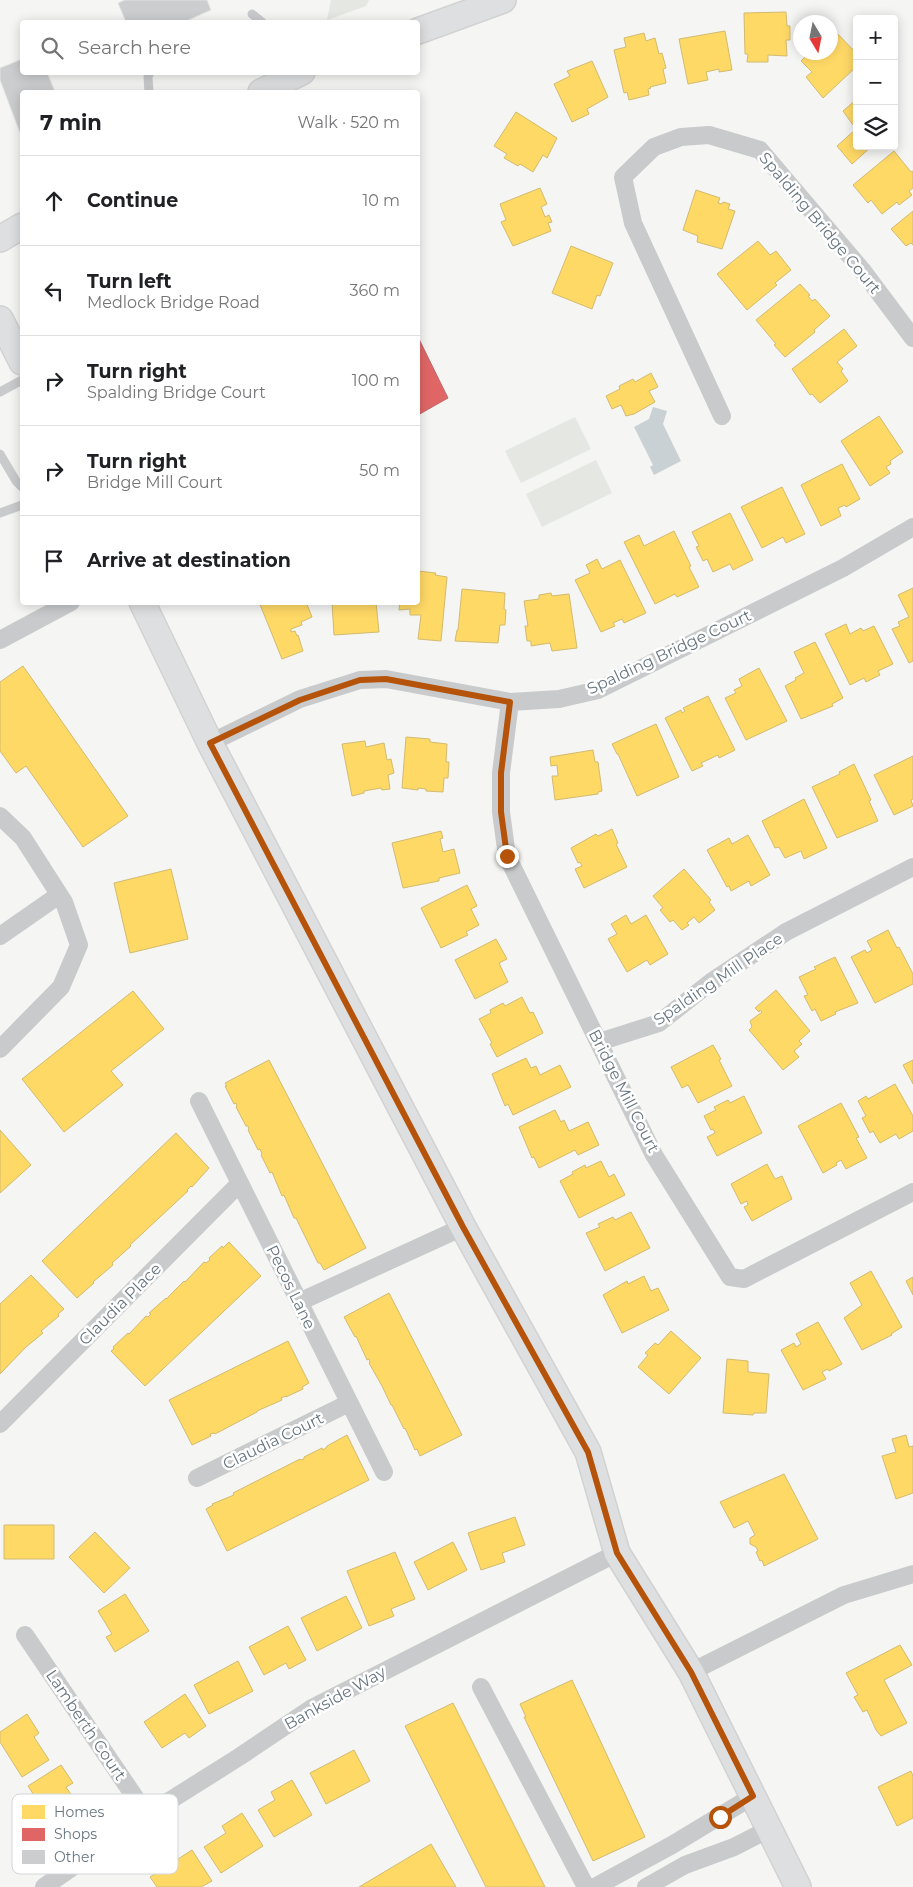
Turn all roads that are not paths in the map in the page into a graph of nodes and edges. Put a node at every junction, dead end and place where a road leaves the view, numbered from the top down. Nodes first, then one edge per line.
1 (503, 0) edge
2 (252, 14) dead end
3 (260, 20) edge
4 (420, 30) edge
5 (149, 75) edge
6 (296, 75) edge
7 (149, 90) edge
8 (265, 90) edge
9 (20, 227) edge
10 (0, 239) edge
11 (0, 319) edge
12 (913, 338) edge
13 (20, 358) edge
14 (20, 381) edge
15 (0, 392) edge
16 (722, 416) dead end
17 (0, 454) edge
18 (20, 485) edge
19 (20, 506) edge
20 (0, 512) edge
21 (913, 528) edge
22 (65, 605) edge
23 (143, 605) edge
24 (0, 640) edge
25 (510, 702) junction
26 (210, 743) junction
27 (0, 816) edge
28 (913, 867) edge
29 (59, 895) junction
30 (0, 936) edge
31 (599, 1042) junction
32 (0, 1049) edge
33 (199, 1101) dead end
34 (240, 1183) junction
35 (913, 1192) edge
36 (463, 1227) junction
37 (299, 1302) junction
38 (349, 1403) junction
39 (0, 1424) edge
40 (384, 1472) dead end
41 (197, 1478) dead end
42 (617, 1553) junction
43 (913, 1574) edge
44 (24, 1635) dead end
45 (691, 1672) junction
46 (481, 1687) dead end
47 (133, 1794) edge
48 (178, 1795) edge
49 (753, 1796) junction
50 (770, 1829) junction
51 (63, 1874) edge
52 (44, 1887) edge
53 (586, 1887) edge
54 (595, 1887) edge
55 (646, 1887) edge
56 (798, 1887) edge

1 - 4 main road
2 - 3 lane
5 - 7 lane
6 - 8 main road
9 - 10 main road
11 - 13 main road
12 - 16 street, Spalding Bridge Court
14 - 15 lane
17 - 18 lane
19 - 20 lane
21 - 25 street, Spalding Bridge Court
22 - 24 street
23 - 26 main road
25 - 26 street, Spalding Bridge Court
25 - 31 street, Bridge Mill Court
26 - 36 main road
27 - 29 street
28 - 31 street, Spalding Mill Place
29 - 30 street
29 - 32 street
31 - 35 street, Bridge Mill Court
33 - 34 street, Pecos Lane
34 - 37 street, Pecos Lane
34 - 39 street, Claudia Place
36 - 37 street
36 - 42 main road
37 - 38 street, Pecos Lane
38 - 40 street, Pecos Lane
38 - 41 street, Claudia Court
42 - 45 main road
42 - 48 street, Bankside Way
43 - 45 street
44 - 47 street, Lamberth Court
45 - 49 main road
46 - 53 street
49 - 50 main road
49 - 54 street
50 - 55 street
50 - 56 main road
51 - 52 street, Bankside Way

